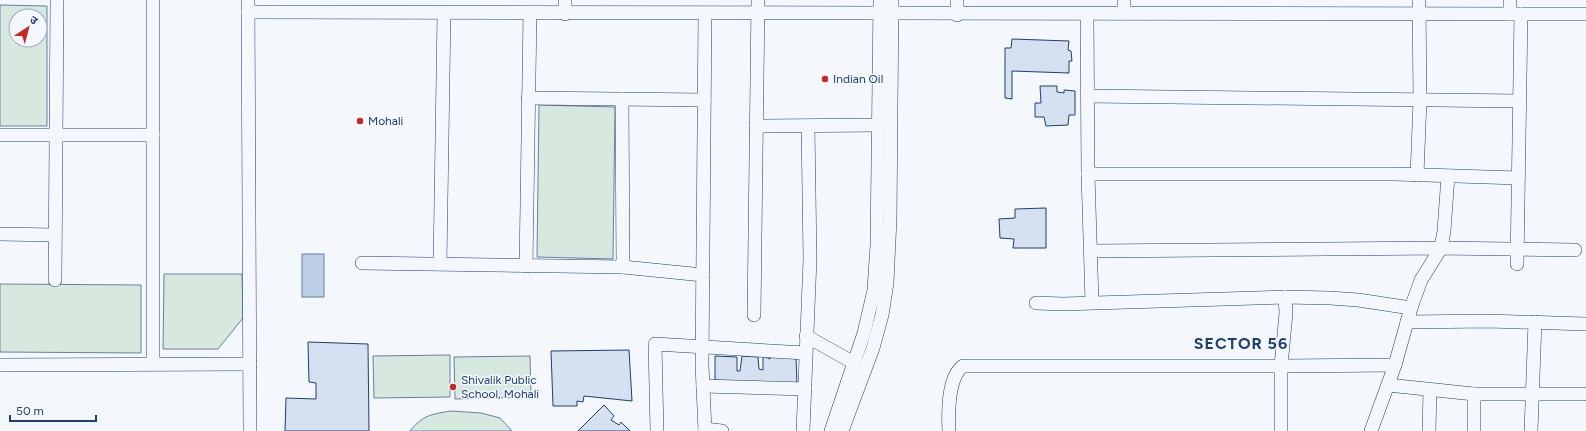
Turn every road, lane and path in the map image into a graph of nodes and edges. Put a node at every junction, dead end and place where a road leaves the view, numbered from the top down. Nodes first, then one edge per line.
1 (57, 0) edge
2 (154, 0) edge
3 (565, 0) edge
4 (758, 0) edge
5 (880, 0) edge
6 (892, 0) edge
7 (957, 0) edge
8 (1124, 0) edge
9 (1419, 0) edge
10 (1510, 0) edge
11 (248, 6) edge
12 (477, 7) edge
13 (444, 13) junction
14 (530, 13) junction
15 (1124, 13) junction
16 (565, 14) junction
17 (705, 14) junction
18 (757, 14) junction
19 (957, 14) junction
20 (1087, 14) junction
21 (1419, 14) junction
22 (1515, 14) junction
23 (1586, 14) edge
24 (886, 15) junction
25 (1088, 96) junction
26 (528, 98) junction
27 (622, 99) junction
28 (704, 100) junction
29 (1420, 100) junction
30 (1519, 101) junction
31 (878, 125) junction
32 (756, 126) junction
33 (808, 126) junction
34 (0, 135) edge
35 (56, 135) junction
36 (153, 135) junction
37 (1088, 174) junction
38 (1417, 175) junction
39 (1448, 176) junction
40 (1518, 178) junction
41 (0, 234) edge
42 (56, 235) junction
43 (1441, 248) junction
44 (1517, 249) junction
45 (1575, 250) dead end
46 (1091, 251) junction
47 (362, 263) dead end
48 (440, 264) junction
49 (1517, 264) dead end
50 (526, 266) junction
51 (623, 267) junction
52 (703, 275) junction
53 (55, 280) dead end
54 (1285, 297) junction
55 (1092, 302) junction
56 (1036, 303) dead end
57 (1411, 308) junction
58 (754, 315) dead end
59 (1407, 322) junction
60 (1535, 322) junction
61 (1586, 324) edge
62 (806, 336) junction
63 (704, 348) junction
64 (806, 353) junction
65 (854, 363) junction
66 (153, 364) junction
67 (250, 364) junction
68 (0, 365) edge
69 (1395, 365) junction
70 (1281, 366) junction
71 (1388, 385) junction
72 (703, 386) junction
73 (805, 389) junction
74 (1430, 390) junction
75 (1532, 393) junction
76 (1474, 394) junction
77 (1584, 394) dead end
78 (705, 430) edge
79 (250, 431) edge
80 (657, 431) edge
81 (722, 431) edge
82 (803, 431) edge
83 (831, 431) edge
84 (842, 431) edge
85 (949, 431) edge
86 (1281, 431) edge
87 (1371, 431) edge
88 (1429, 431) edge
89 (1474, 431) edge
90 (1531, 431) edge

1 - 35 street
2 - 36 street
3 - 16 street
4 - 18 street
5 - 24 street
6 - 24 street
7 - 19 street
8 - 15 street
9 - 21 street
10 - 22 street
11 - 13 street
11 - 67 street
12 - 13 street
12 - 14 street
13 - 48 street
14 - 16 street
14 - 26 street
15 - 20 street
15 - 21 street
16 - 17 street
17 - 18 street
17 - 28 street
18 - 24 street
18 - 32 street
19 - 20 street
19 - 24 street
20 - 25 street
21 - 22 street
21 - 29 street
22 - 23 street
22 - 30 street
24 - 31 street
24 - 84 street
25 - 29 street
25 - 37 street
26 - 27 street
26 - 50 street
27 - 28 street
27 - 51 street
28 - 52 street
29 - 30 street
29 - 38 street
30 - 40 street
31 - 33 street
31 - 65 street
32 - 33 street
32 - 58 street
33 - 62 street
34 - 35 street
35 - 36 street
35 - 42 street
36 - 66 street
37 - 38 street
37 - 46 street
38 - 39 street
39 - 40 street
39 - 43 street
40 - 44 street
41 - 42 street
42 - 53 street
43 - 44 street
43 - 46 street
43 - 57 street
44 - 45 street
44 - 49 street
46 - 55 street
47 - 48 street
48 - 50 street
50 - 51 street
51 - 52 street
52 - 63 street
54 - 55 street
54 - 57 street
54 - 70 street
55 - 56 street
57 - 59 street
59 - 60 street
59 - 69 street
60 - 61 street
60 - 75 street
62 - 64 street
62 - 65 street
63 - 64 street
63 - 72 street
63 - 80 street
64 - 73 street
65 - 83 street
66 - 67 street
66 - 68 street
67 - 79 street
69 - 70 street
69 - 71 street
70 - 85 street
70 - 86 street
71 - 74 street
71 - 87 street
72 - 73 street
72 - 78 street
73 - 82 street
74 - 76 street
74 - 88 street
75 - 76 street
75 - 77 street
75 - 90 street
76 - 89 street
78 - 81 street

